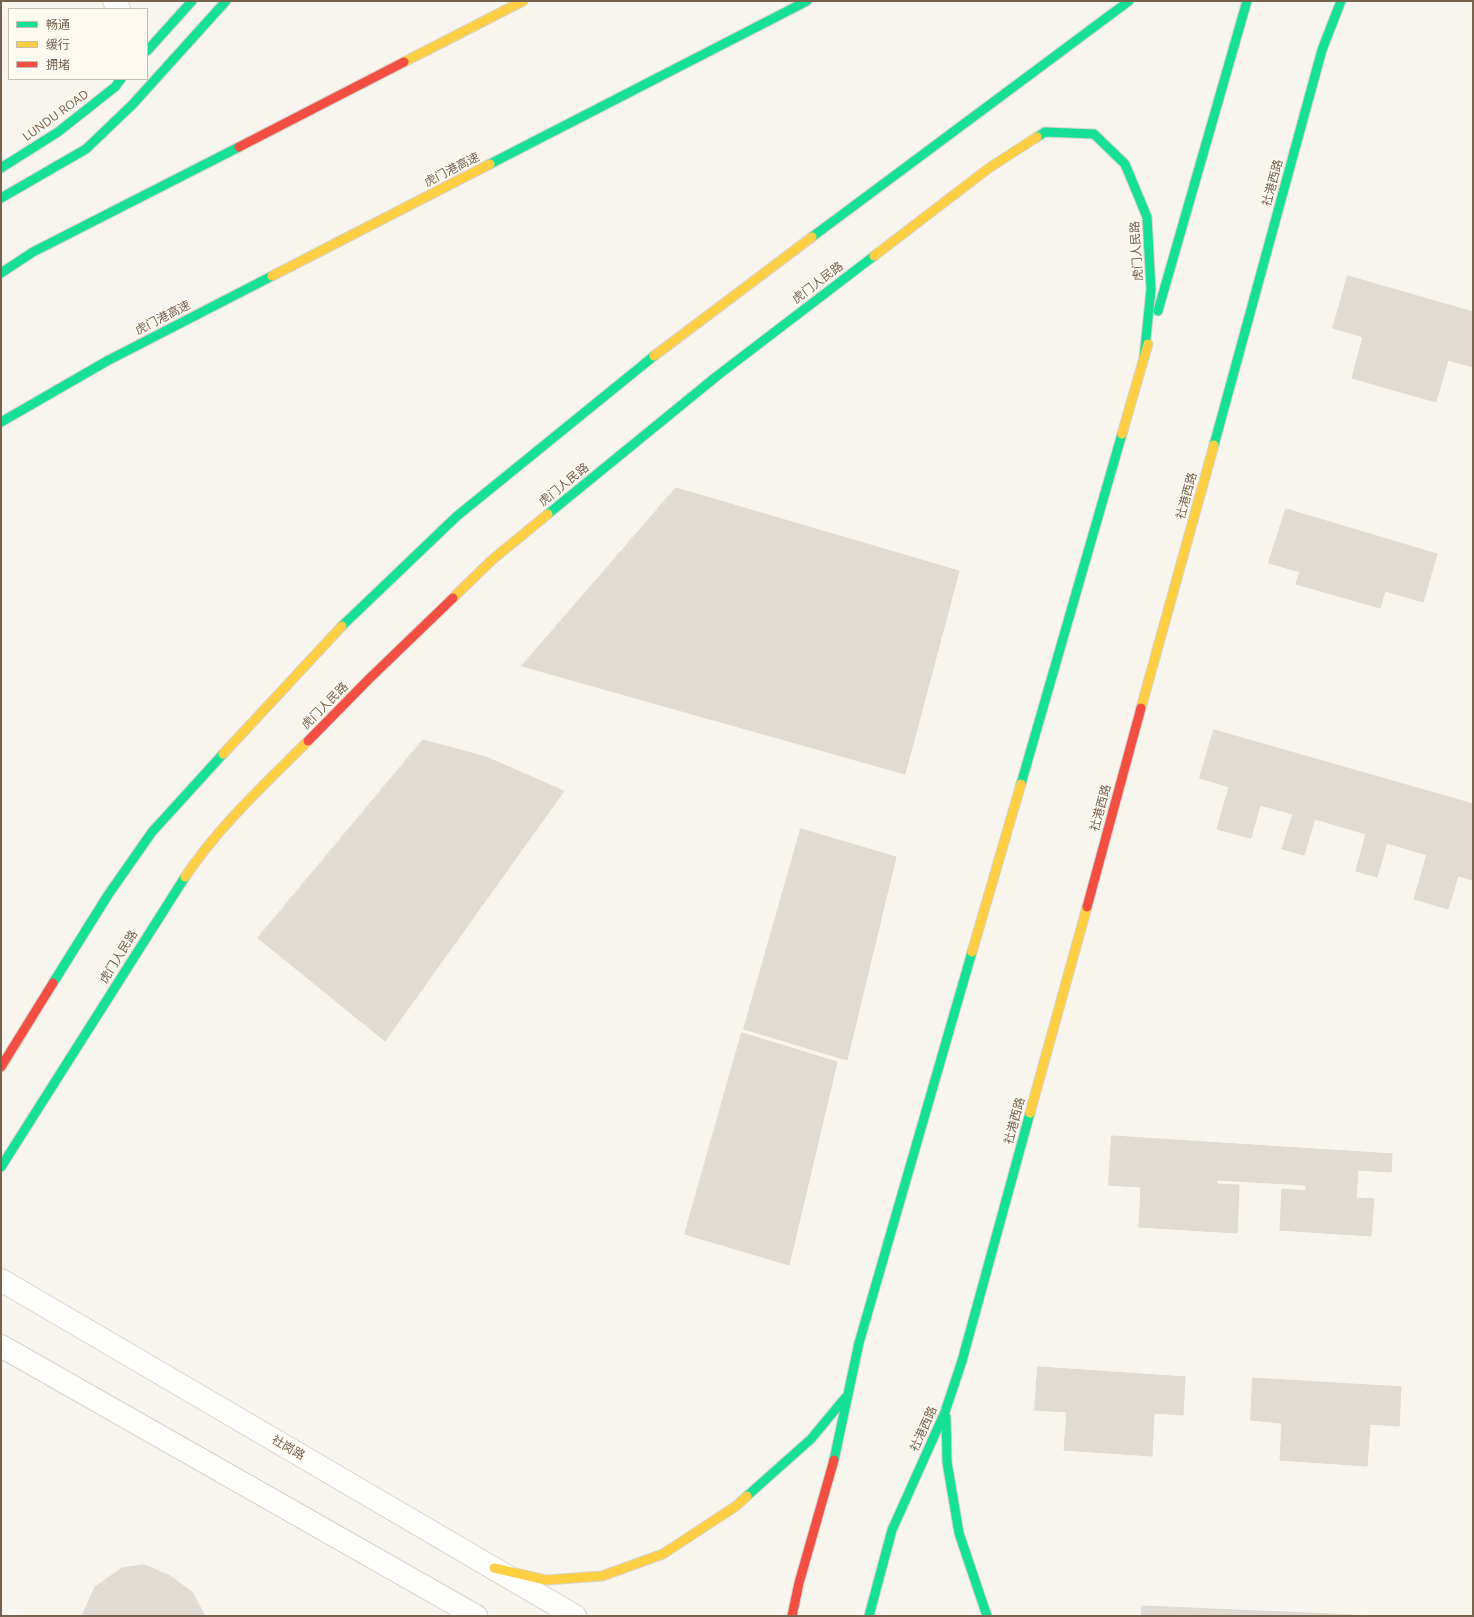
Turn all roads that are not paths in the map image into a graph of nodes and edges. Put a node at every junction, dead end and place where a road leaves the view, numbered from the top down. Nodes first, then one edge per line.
1 (192, 1) edge
2 (226, 1) edge
3 (523, 1) edge
4 (808, 1) edge
5 (1129, 1) edge
6 (1246, 1) edge
7 (1341, 1) edge
8 (148, 50) edge
9 (120, 80) edge
10 (1, 168) edge
11 (1, 198) edge
12 (1, 273) edge
13 (1144, 358) junction
14 (1, 422) edge
15 (1, 1067) edge
16 (1, 1167) edge
17 (1, 1280) edge
18 (1, 1346) edge
19 (847, 1396) junction
20 (945, 1412) junction
21 (494, 1568) junction
22 (476, 1616) edge
23 (575, 1616) edge
24 (792, 1616) edge
25 (869, 1616) edge
26 (987, 1616) edge

1 - 8 main road
2 - 11 main road
3 - 12 main road
4 - 14 main road, 虎门港高速
5 - 15 main road
6 - 13 main road
7 - 20 main road, 社港西路
9 - 10 main road, LUNDU ROAD
13 - 16 main road, 虎门人民路
13 - 19 main road
17 - 21 street, 社岗路
18 - 22 street
19 - 21 main road
19 - 24 main road
20 - 25 main road, 社港西路
20 - 26 main road
21 - 23 street, 社岗路

